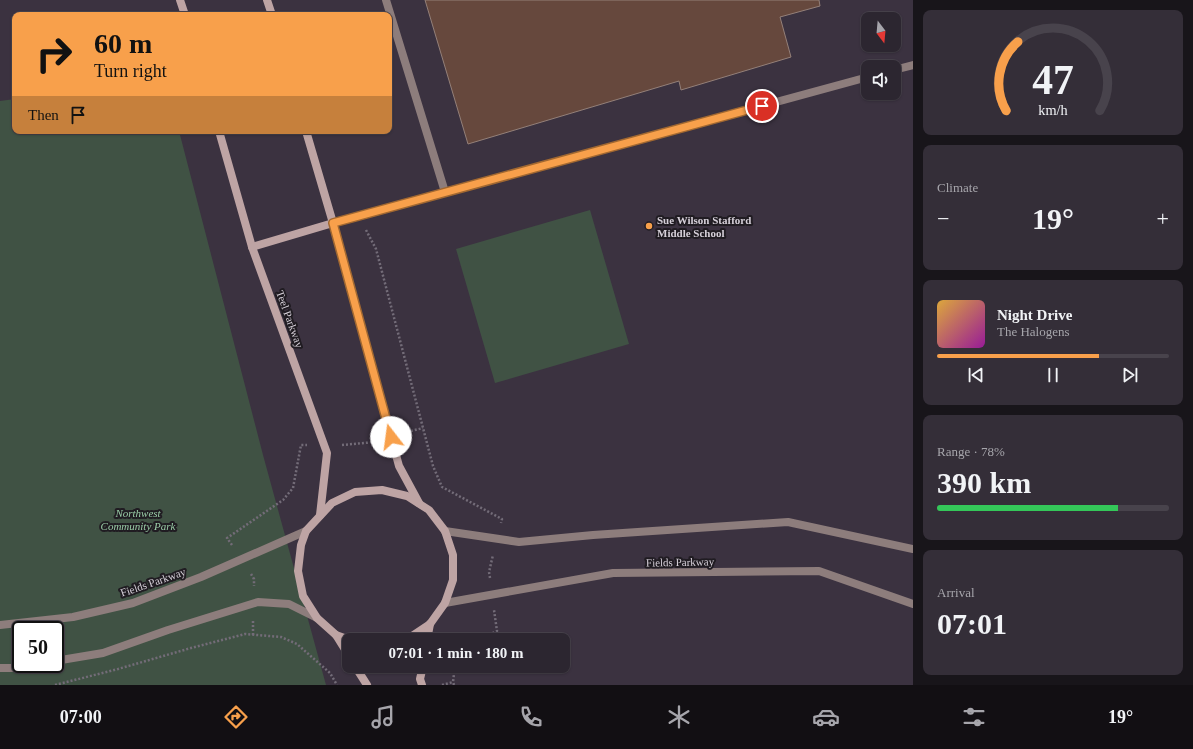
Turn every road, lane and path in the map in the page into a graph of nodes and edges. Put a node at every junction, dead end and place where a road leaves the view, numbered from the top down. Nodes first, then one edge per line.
1 (180, 0) edge
2 (267, 0) edge
3 (386, 0) edge
4 (183, 12) edge
5 (271, 12) edge
6 (390, 12) edge
7 (392, 20) edge
8 (913, 65) edge
9 (901, 68) edge
10 (861, 79) edge
11 (220, 134) edge
12 (307, 134) edge
13 (445, 192) junction
14 (359, 216) junction
15 (333, 223) junction
16 (252, 247) junction
17 (423, 428) junction
18 (391, 437) junction
19 (324, 445) junction
20 (420, 505) junction
21 (320, 515) junction
22 (306, 531) junction
23 (445, 531) junction
24 (496, 539) junction
25 (913, 549) edge
26 (241, 559) junction
27 (492, 596) junction
28 (254, 603) junction
29 (445, 604) junction
30 (913, 604) edge
31 (317, 618) junction
32 (430, 624) junction
33 (0, 625) edge
34 (416, 633) edge
35 (428, 633) edge
36 (493, 633) edge
37 (253, 634) junction
38 (336, 635) junction
39 (342, 637) edge
40 (342, 645) edge
41 (64, 660) edge
42 (0, 668) edge
43 (12, 668) edge
44 (359, 673) edge
45 (421, 673) edge
46 (454, 673) edge
47 (453, 684) edge
48 (55, 685) edge
49 (337, 685) edge
50 (366, 685) edge
51 (422, 685) edge
52 (442, 685) edge

1 - 4 main road
2 - 5 main road
3 - 6 street
7 - 13 street
8 - 9 street
10 - 13 street
11 - 16 main road, Teel Parkway
12 - 15 main road
13 - 14 street
14 - 15 street
14 - 17 path
15 - 16 main road
15 - 18 main road
16 - 19 main road, Teel Parkway
17 - 18 path
17 - 24 path
18 - 19 path
18 - 20 main road
19 - 21 main road, Teel Parkway
19 - 26 path
20 - 21 main road
20 - 23 main road
21 - 22 main road
22 - 26 street, Fields Parkway
22 - 31 main road
23 - 24 street
23 - 29 main road
24 - 25 street
24 - 27 path
26 - 28 path
26 - 33 street, Fields Parkway
27 - 29 street, Fields Parkway
27 - 30 street, Fields Parkway
27 - 36 path
28 - 31 street
28 - 37 path
28 - 41 street
29 - 32 main road
31 - 38 main road
32 - 34 main road
32 - 35 main road
37 - 48 path
37 - 49 path
38 - 39 main road
38 - 40 main road
42 - 43 street
44 - 50 main road
45 - 51 main road
46 - 47 path
47 - 52 path

